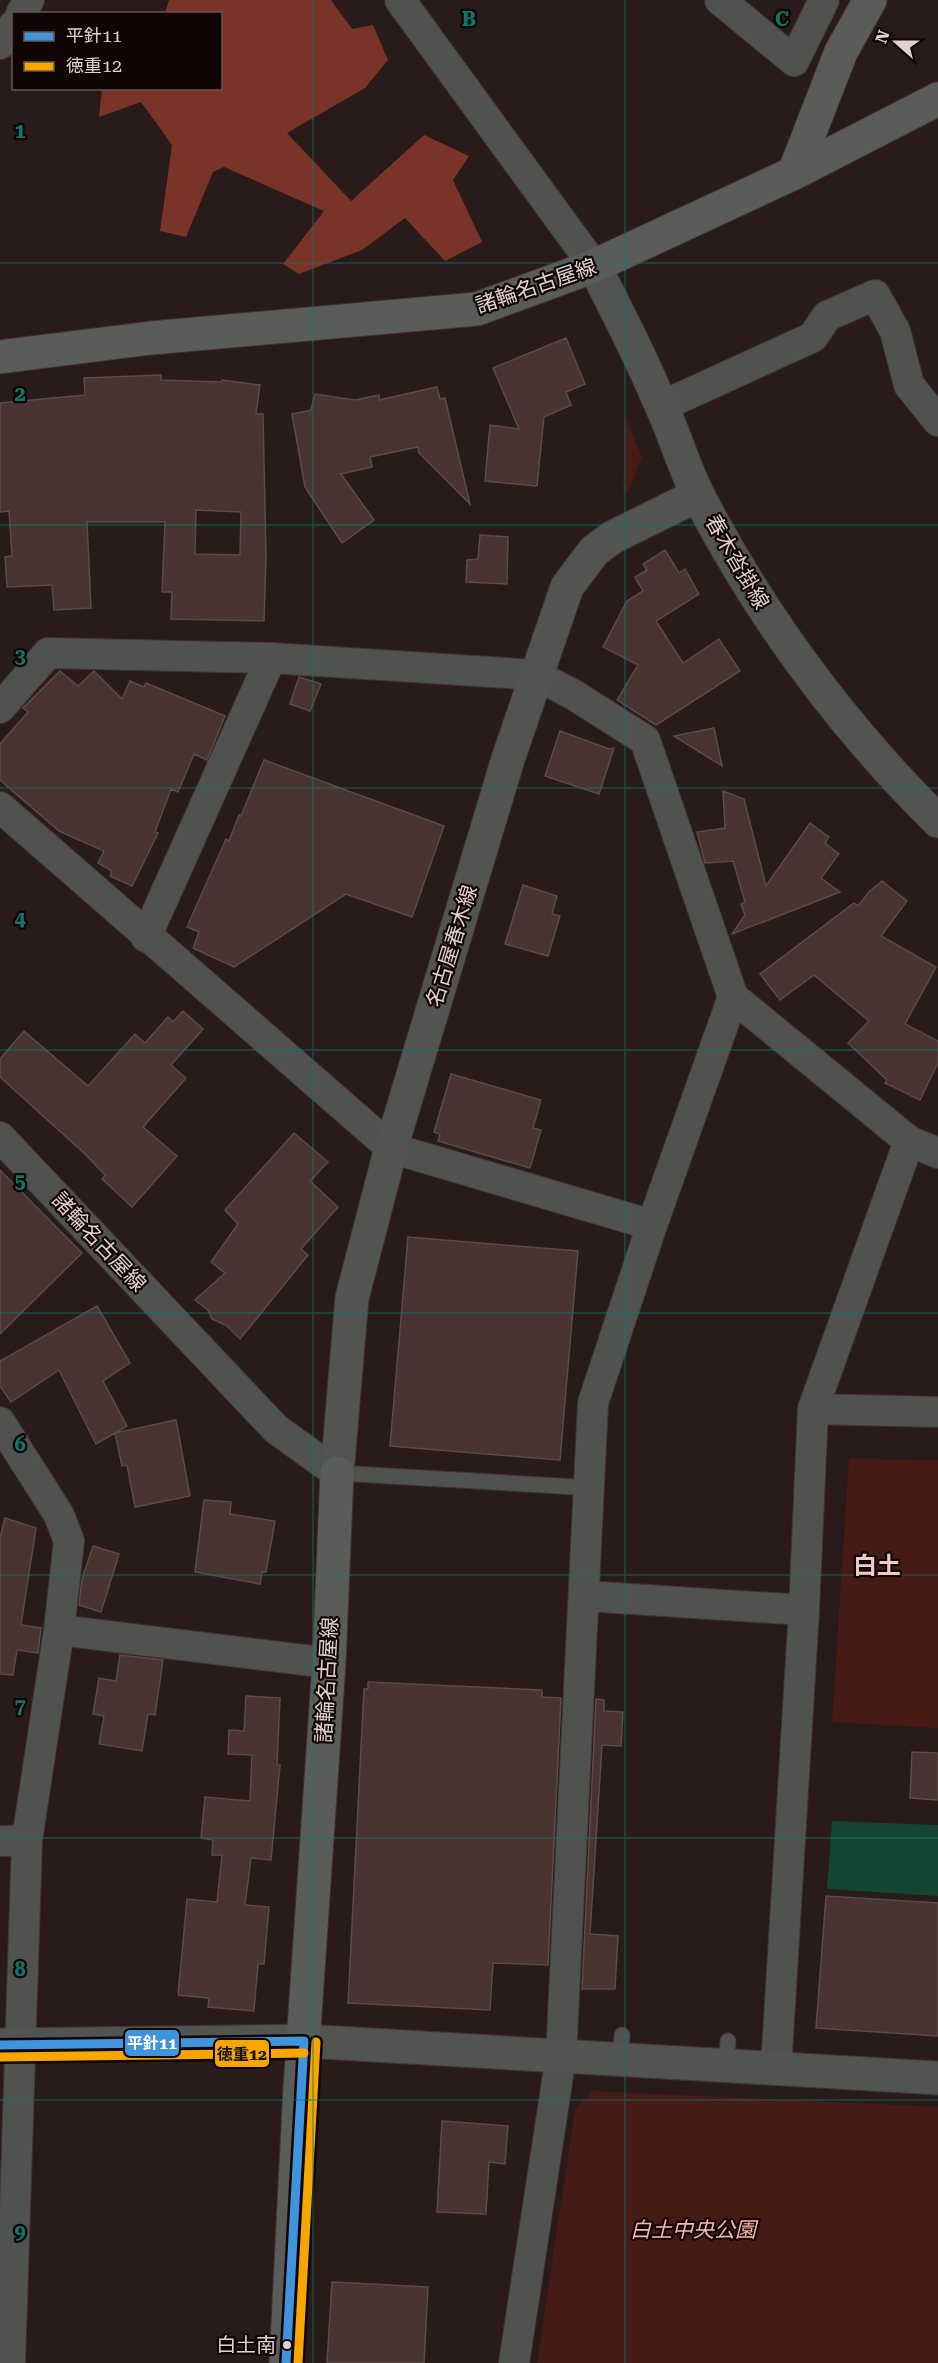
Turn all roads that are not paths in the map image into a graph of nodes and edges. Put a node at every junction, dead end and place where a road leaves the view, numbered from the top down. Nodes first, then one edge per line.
1 (400, 0) edge
2 (720, 0) edge
3 (824, 0) edge
4 (870, 0) edge
5 (12, 28) edge
6 (0, 44) edge
7 (794, 61) junction
8 (829, 83) junction
9 (938, 99) edge
10 (794, 173) junction
11 (594, 266) junction
12 (0, 357) edge
13 (662, 406) junction
14 (938, 421) edge
15 (698, 495) junction
16 (271, 658) junction
17 (536, 675) junction
18 (0, 708) edge
19 (0, 807) edge
20 (938, 821) edge
21 (146, 937) junction
22 (733, 997) junction
23 (0, 1137) edge
24 (909, 1141) junction
25 (391, 1148) junction
26 (938, 1153) edge
27 (657, 1226) junction
28 (813, 1409) junction
29 (938, 1412) edge
30 (0, 1422) edge
31 (337, 1473) junction
32 (596, 1488) junction
33 (585, 1596) junction
34 (804, 1610) junction
35 (59, 1630) junction
36 (328, 1663) junction
37 (14, 1840) edge
38 (304, 2041) junction
39 (10, 2045) edge
40 (561, 2056) junction
41 (776, 2069) junction
42 (938, 2078) edge
43 (7, 2247) edge
44 (10, 2363) edge
45 (286, 2363) edge
46 (514, 2363) edge

1 - 11 street
2 - 7 street
3 - 7 street
4 - 8 main road
5 - 6 street
7 - 8 street
8 - 10 main road
9 - 10 main road, 諸輪名古屋線
10 - 11 main road, 諸輪名古屋線
11 - 12 main road, 諸輪名古屋線
11 - 13 street, 春木沓掛線
13 - 14 street
13 - 15 street, 春木沓掛線
15 - 17 street, 名古屋春木線
15 - 20 street, 春木沓掛線
16 - 17 street
16 - 18 street
16 - 21 street
17 - 22 street
17 - 25 street, 名古屋春木線
19 - 21 street
21 - 25 street
22 - 24 street
22 - 27 street
23 - 31 street, 諸輪名古屋線
24 - 26 street
24 - 28 street
25 - 27 street
25 - 31 street, 名古屋春木線
27 - 32 street
28 - 29 street
28 - 34 street
30 - 35 street
31 - 32 lane
31 - 36 main road, 諸輪名古屋線
32 - 33 street
33 - 34 street
33 - 40 street
34 - 41 street
35 - 36 street
35 - 37 street
36 - 38 main road, 諸輪名古屋線
37 - 39 street
38 - 39 street
38 - 40 street
38 - 45 main road, 諸輪名古屋線
39 - 43 street
40 - 41 street
40 - 46 street
41 - 42 street
43 - 44 street

